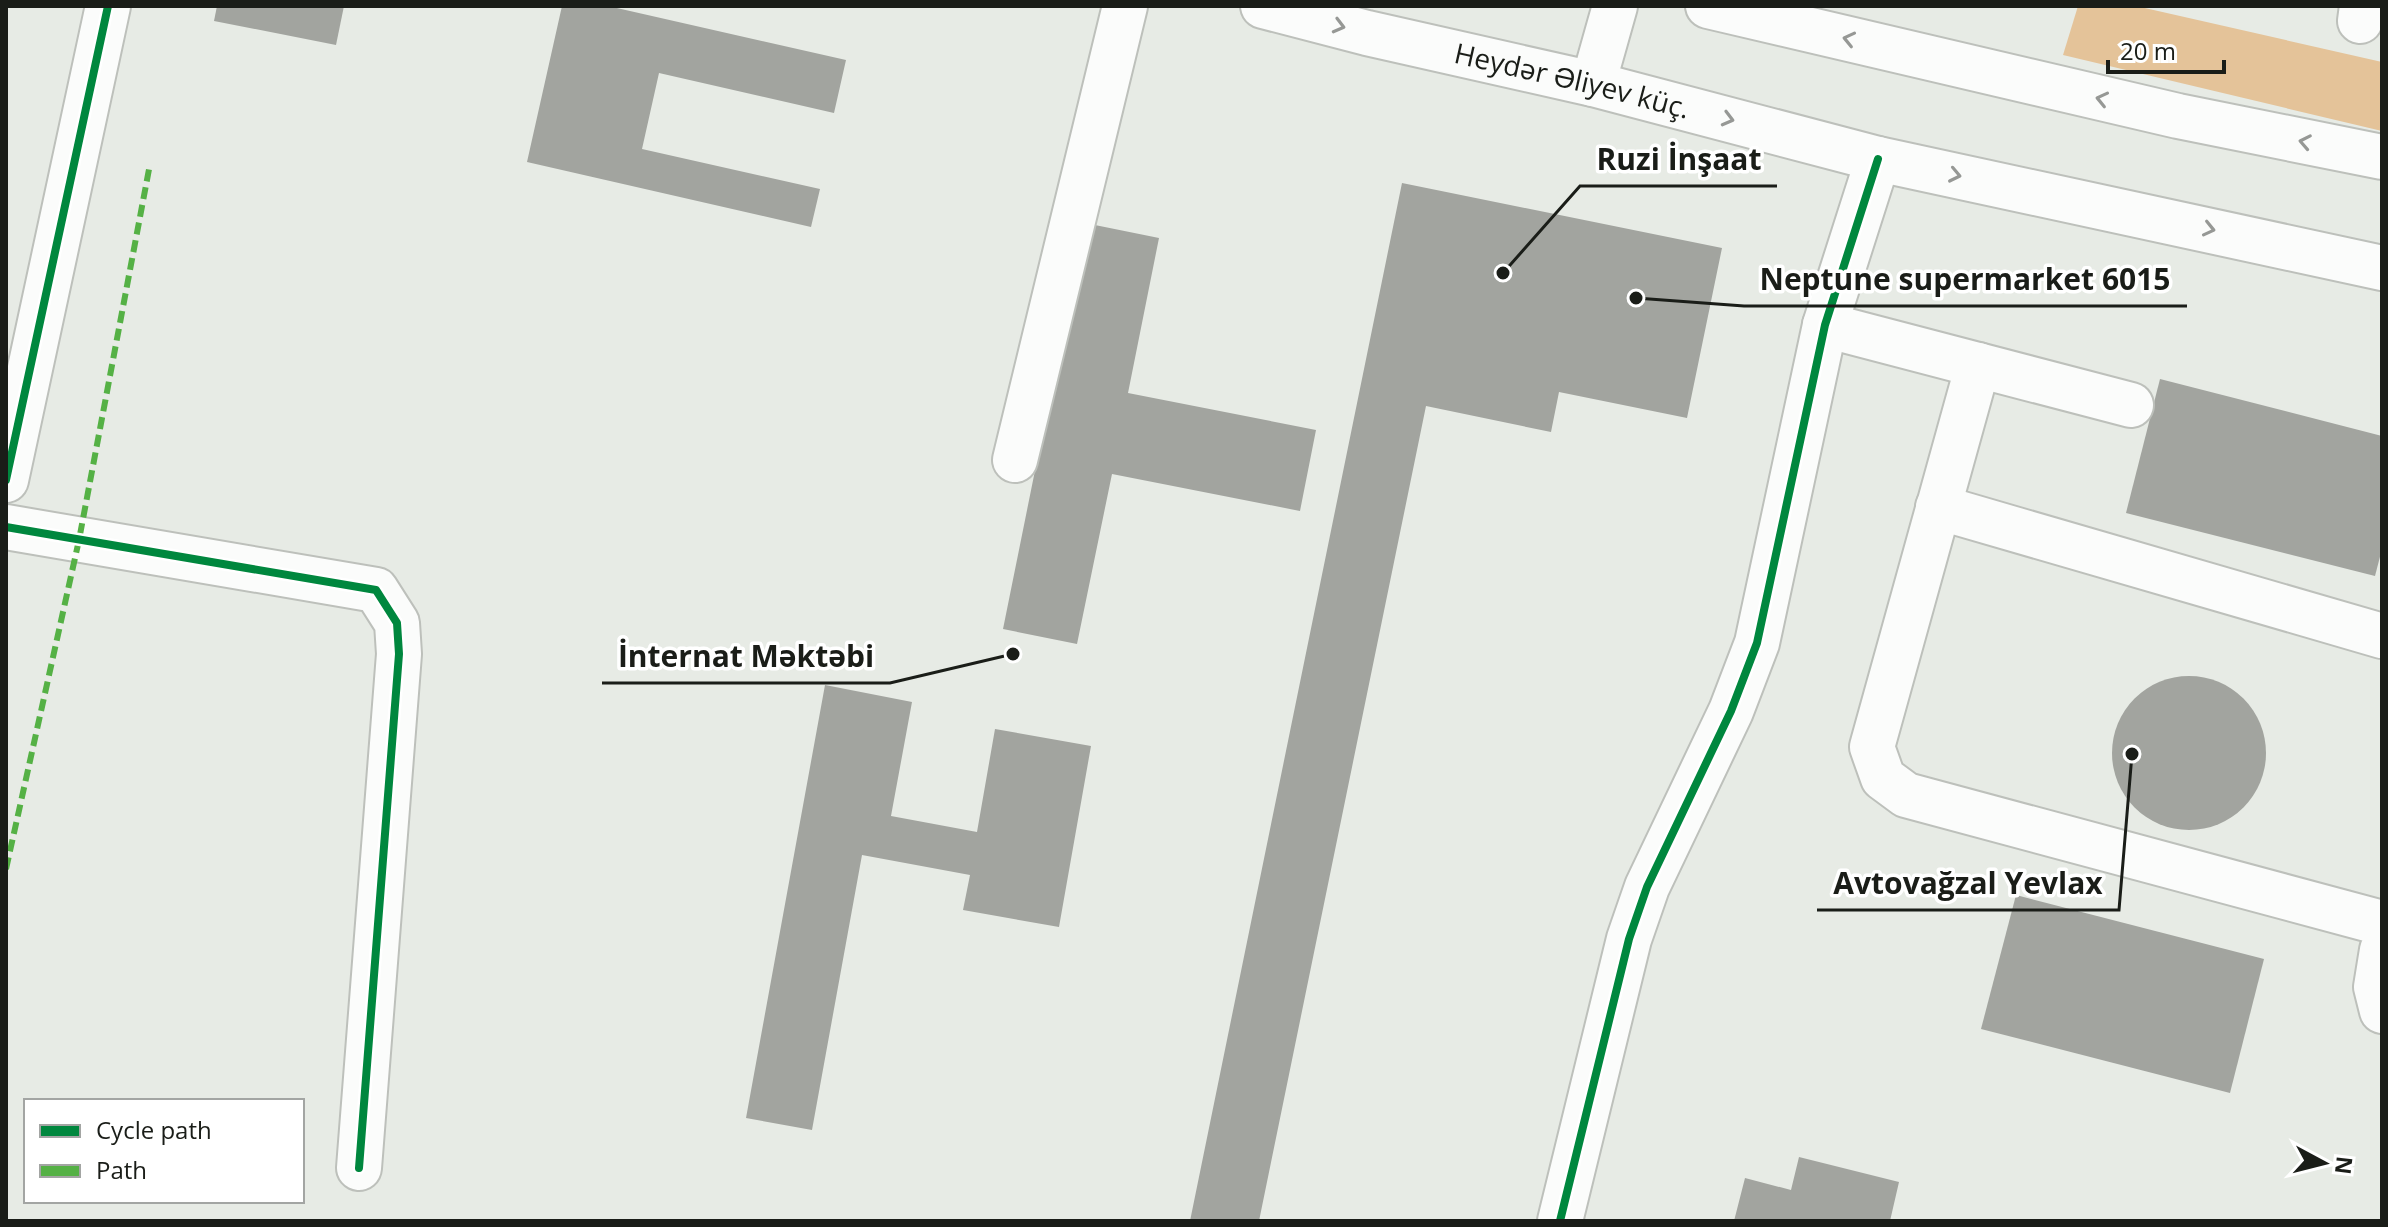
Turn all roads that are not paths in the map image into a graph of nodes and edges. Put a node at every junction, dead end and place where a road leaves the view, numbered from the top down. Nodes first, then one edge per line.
1 (108, 6) edge
2 (1125, 6) edge
3 (1263, 6) edge
4 (1615, 6) edge
5 (1708, 6) edge
6 (1593, 84) junction
7 (2382, 157) edge
8 (1878, 159) junction
9 (2382, 268) edge
10 (1825, 325) junction
11 (1978, 365) junction
12 (2131, 405) dead end
13 (1015, 460) dead end
14 (6, 480) edge
15 (1938, 507) junction
16 (6, 527) edge
17 (2382, 636) edge
18 (2382, 923) edge
19 (2382, 950) edge
20 (2382, 1011) edge
21 (359, 1168) dead end
22 (1560, 1221) edge

1 - 14 street
2 - 13 street
3 -> 6 street, Heydər Əliyev küç.
4 - 6 street
7 -> 5 street
6 -> 8 street, Heydər Əliyev küç.
8 -> 9 street, Heydər Əliyev küç.
8 - 10 street
10 - 11 street
10 - 22 street
11 - 12 street
11 - 15 street
15 - 17 street
15 - 18 street
16 - 21 street
19 - 20 street

